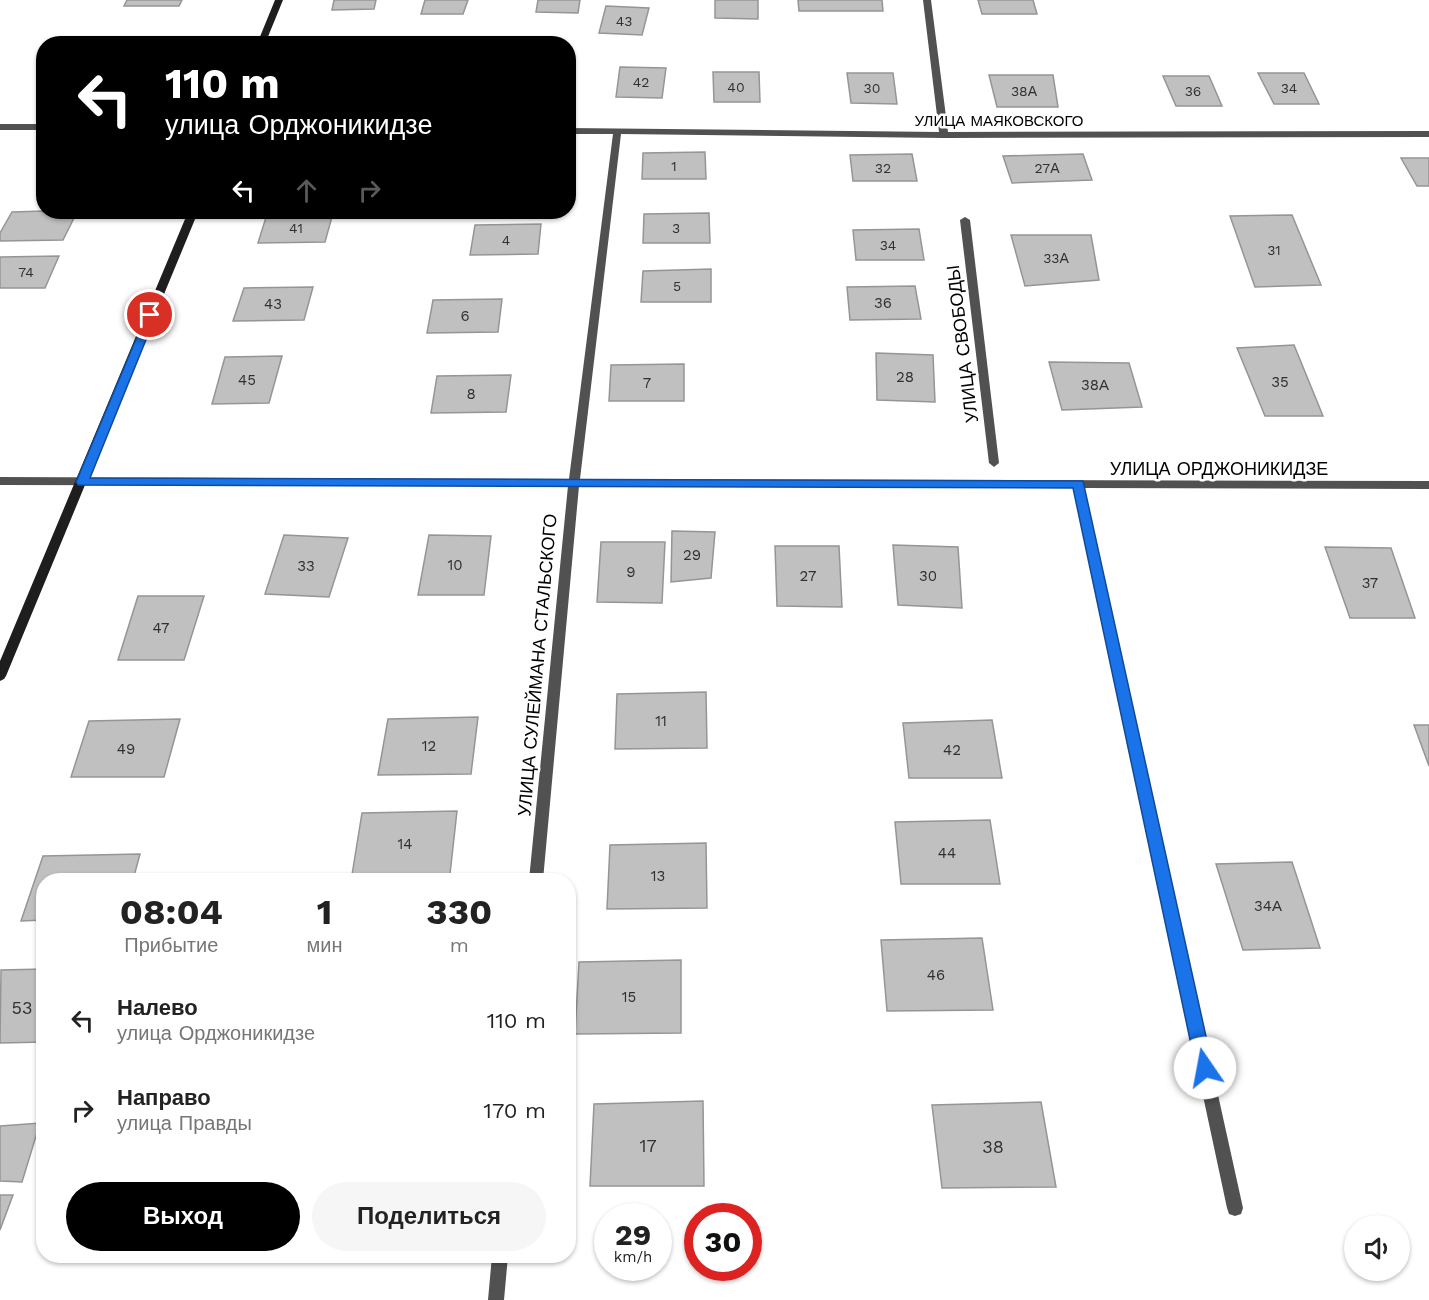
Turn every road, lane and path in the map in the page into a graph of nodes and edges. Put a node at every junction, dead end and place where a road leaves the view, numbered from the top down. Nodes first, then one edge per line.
1 (279, 0) edge
2 (927, 0) edge
3 (264, 36) edge
4 (0, 127) edge
5 (36, 127) edge
6 (576, 131) edge
7 (617, 132) junction
8 (1429, 134) edge
9 (945, 135) junction
10 (190, 219) edge
11 (965, 220) dead end
12 (994, 463) dead end
13 (0, 481) edge
14 (82, 482) junction
15 (574, 483) junction
16 (1078, 484) junction
17 (1429, 485) edge
18 (0, 676) edge
19 (537, 873) edge
20 (1235, 1208) dead end
21 (499, 1263) edge
22 (496, 1300) edge

1 - 3 street
2 - 9 street
4 - 5 street
6 - 7 street, УЛИЦА МАЯКОВСКОГО
7 - 9 street, УЛИЦА МАЯКОВСКОГО
7 - 15 street, УЛИЦА СУЛЕЙМАНА СТАЛЬСКОГО
8 - 9 street, УЛИЦА МАЯКОВСКОГО
10 - 14 street
11 - 12 street, УЛИЦА СВОБОДЫ
13 - 14 street, УЛИЦА ОРДЖОНИКИДЗЕ
14 - 15 street, УЛИЦА ОРДЖОНИКИДЗЕ
14 - 18 street
15 - 16 street, УЛИЦА ОРДЖОНИКИДЗЕ
15 - 19 street, УЛИЦА СУЛЕЙМАНА СТАЛЬСКОГО
16 - 17 street, УЛИЦА ОРДЖОНИКИДЗЕ
16 - 20 street
21 - 22 street

